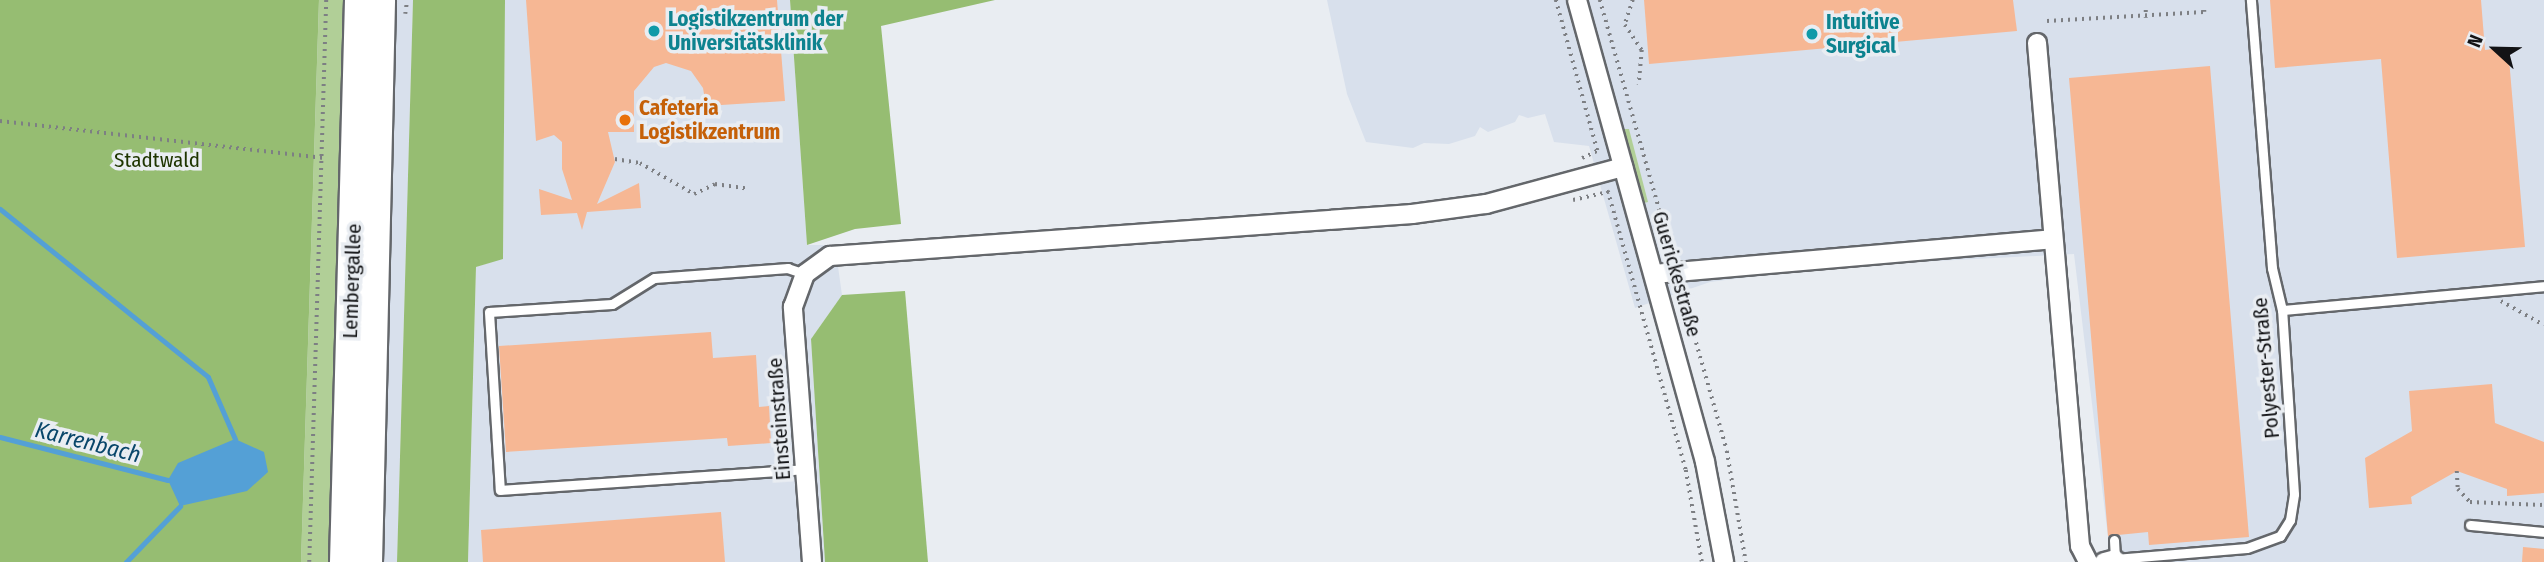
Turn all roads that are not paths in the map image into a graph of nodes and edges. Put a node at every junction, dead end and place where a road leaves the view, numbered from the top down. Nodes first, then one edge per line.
1 (359, 0) edge
2 (381, 0) edge
3 (1577, 0) edge
4 (2251, 0) edge
5 (2037, 43) dead end
6 (1623, 167) junction
7 (2052, 239) junction
8 (804, 274) junction
9 (1654, 274) junction
10 (2544, 286) edge
11 (2282, 310) junction
12 (806, 469) junction
13 (2470, 525) dead end
14 (2544, 532) edge
15 (2113, 540) dead end
16 (2116, 560) edge
17 (344, 562) edge
18 (368, 562) edge
19 (812, 562) edge
20 (1724, 562) edge
21 (2088, 562) edge

1 - 17 main road, Lembergallee
2 - 18 main road, Lembergallee
3 - 6 street, Guerickestraße
4 - 11 lane, Polyester-Straße
5 - 7 street
6 - 8 street
6 - 9 street, Guerickestraße
7 - 9 street
7 - 21 street
8 - 12 street, Einsteinstraße
8 - 12 lane
9 - 20 street, Guerickestraße
10 - 11 lane
11 - 16 lane, Polyester-Straße
12 - 19 street, Einsteinstraße
13 - 14 lane
15 - 16 lane

